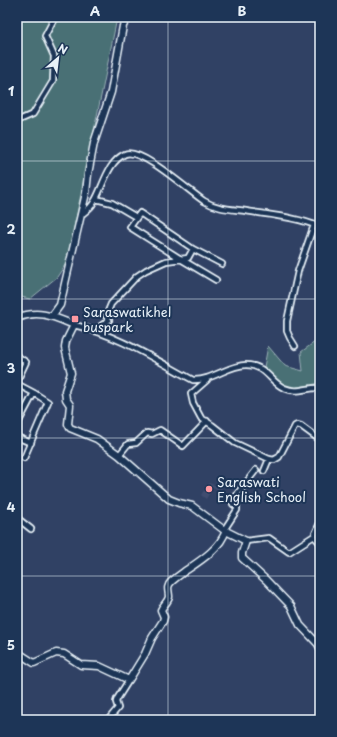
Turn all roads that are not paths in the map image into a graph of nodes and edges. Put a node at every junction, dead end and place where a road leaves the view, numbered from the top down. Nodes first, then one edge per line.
1 (55, 17) edge
2 (131, 17) edge
3 (17, 121) edge
4 (96, 200) junction
5 (81, 215) junction
6 (136, 217) junction
7 (314, 225) junction
8 (320, 227) edge
9 (193, 249) junction
10 (179, 258) junction
11 (222, 264) dead end
12 (216, 280) dead end
13 (52, 316) junction
14 (17, 318) edge
15 (74, 325) junction
16 (94, 330) junction
17 (295, 346) dead end
18 (17, 356) edge
19 (207, 378) junction
20 (17, 381) edge
21 (17, 384) edge
22 (320, 388) edge
23 (34, 393) junction
24 (206, 421) junction
25 (17, 425) edge
26 (17, 437) edge
27 (320, 440) edge
28 (30, 443) junction
29 (119, 456) junction
30 (24, 458) dead end
31 (269, 459) junction
32 (256, 470) dead end
33 (264, 471) dead end
34 (17, 518) edge
35 (320, 523) edge
36 (32, 529) dead end
37 (225, 530) junction
38 (314, 536) junction
39 (246, 541) junction
40 (320, 543) edge
41 (320, 648) edge
42 (17, 652) edge
43 (129, 680) junction
44 (108, 720) edge

1 - 3 street
2 - 5 street
4 - 5 street
4 - 6 street
4 - 7 street
5 - 13 street
6 - 9 street
6 - 10 street
7 - 8 street
7 - 17 street
9 - 10 street
9 - 11 street
10 - 12 street
10 - 16 street
13 - 14 street
13 - 15 street
15 - 16 street
15 - 29 street
16 - 19 street
18 - 20 street
19 - 22 street
19 - 24 street
21 - 23 street
23 - 25 street
23 - 28 street
24 - 29 street
24 - 31 street
26 - 28 street
27 - 31 street
28 - 30 street
29 - 37 street
31 - 33 street
32 - 37 street
34 - 36 street
35 - 38 street
37 - 39 street
37 - 43 street
38 - 39 street
38 - 40 street
39 - 41 street
42 - 43 street
43 - 44 street

